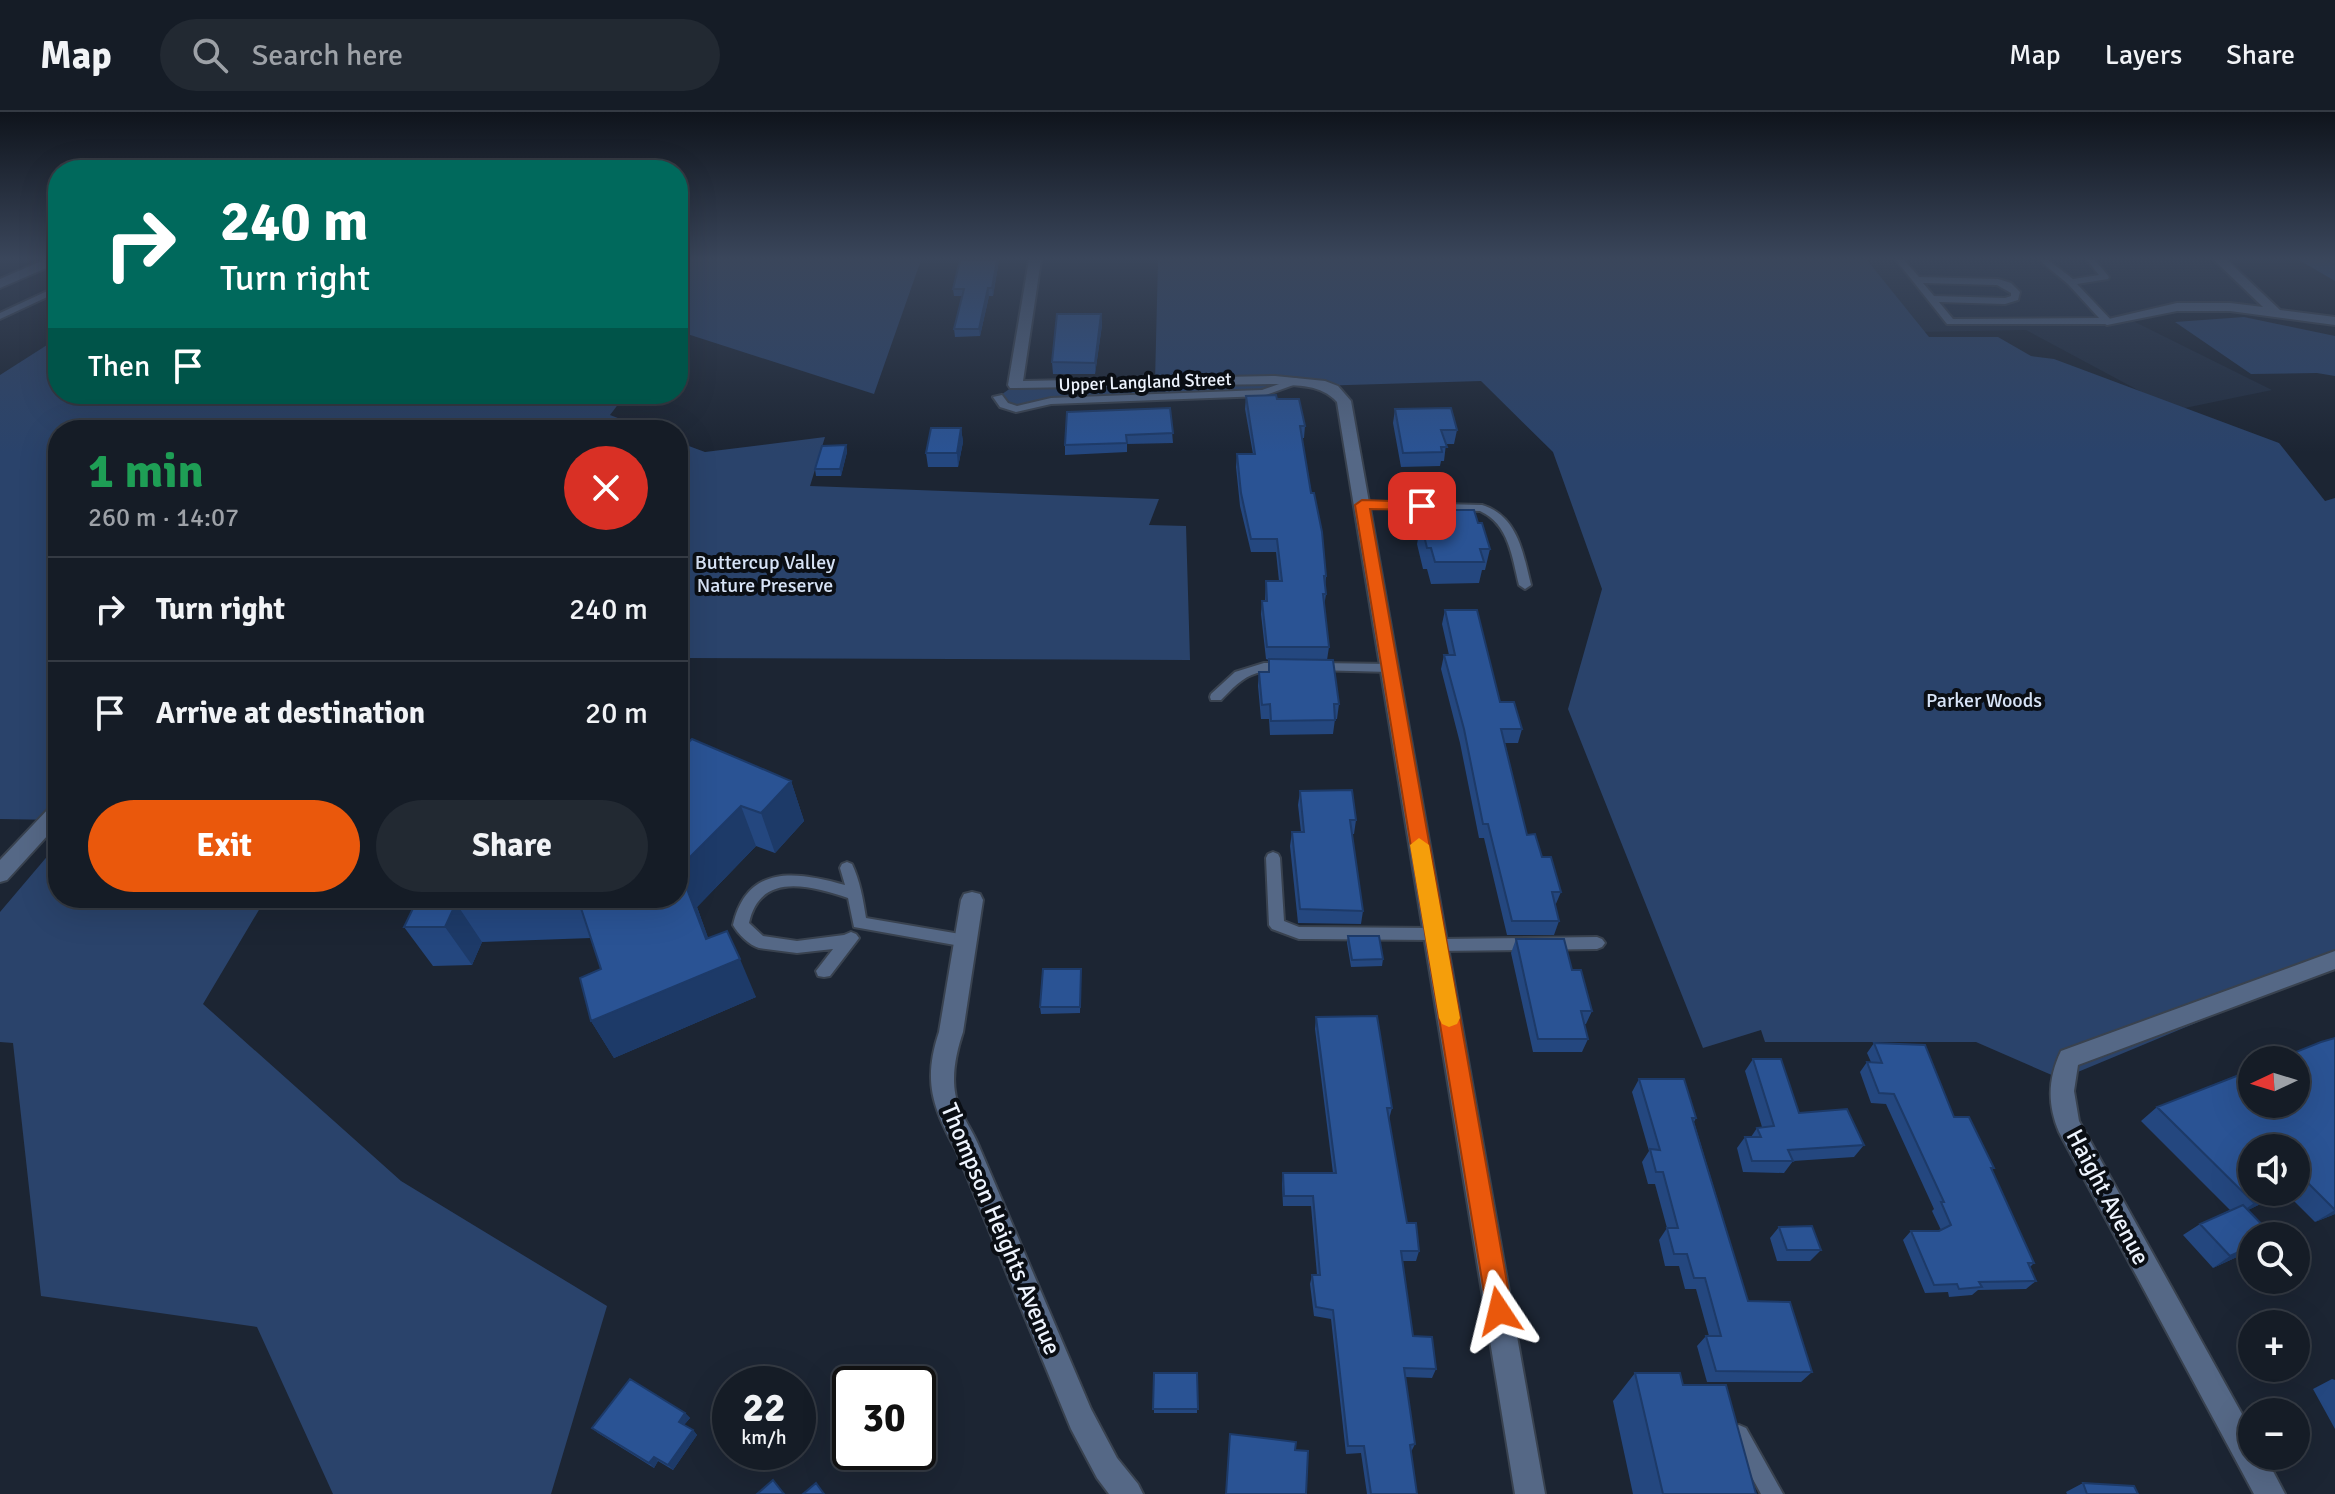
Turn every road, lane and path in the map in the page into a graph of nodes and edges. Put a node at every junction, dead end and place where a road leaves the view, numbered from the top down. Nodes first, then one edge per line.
1 (1025, 324) edge
2 (1296, 381) junction
3 (998, 397) dead end
4 (1362, 505) junction
5 (1525, 585) dead end
6 (1390, 668) junction
7 (1216, 697) dead end
8 (48, 822) edge
9 (1273, 858) dead end
10 (847, 868) dead end
11 (0, 874) edge
12 (855, 894) junction
13 (972, 900) dead end
14 (859, 923) junction
15 (1436, 939) junction
16 (849, 941) junction
17 (966, 941) junction
18 (1597, 943) dead end
19 (2335, 960) edge
20 (824, 971) dead end
21 (1739, 1435) edge
22 (1128, 1494) edge
23 (1530, 1494) edge
24 (1773, 1494) edge
25 (2270, 1494) edge

1 - 2 street
2 - 3 lane, Upper Langland Street
2 - 4 street
4 - 5 lane
4 - 6 street
6 - 7 lane
6 - 15 street
8 - 11 street
9 - 15 lane
10 - 12 lane
12 - 14 lane
12 - 16 lane
13 - 17 street, Thompson Heights Avenue
14 - 16 lane
14 - 17 lane
15 - 18 lane
15 - 23 street
16 - 20 lane
17 - 22 street, Thompson Heights Avenue
19 - 25 street, Haight Avenue
21 - 24 lane

